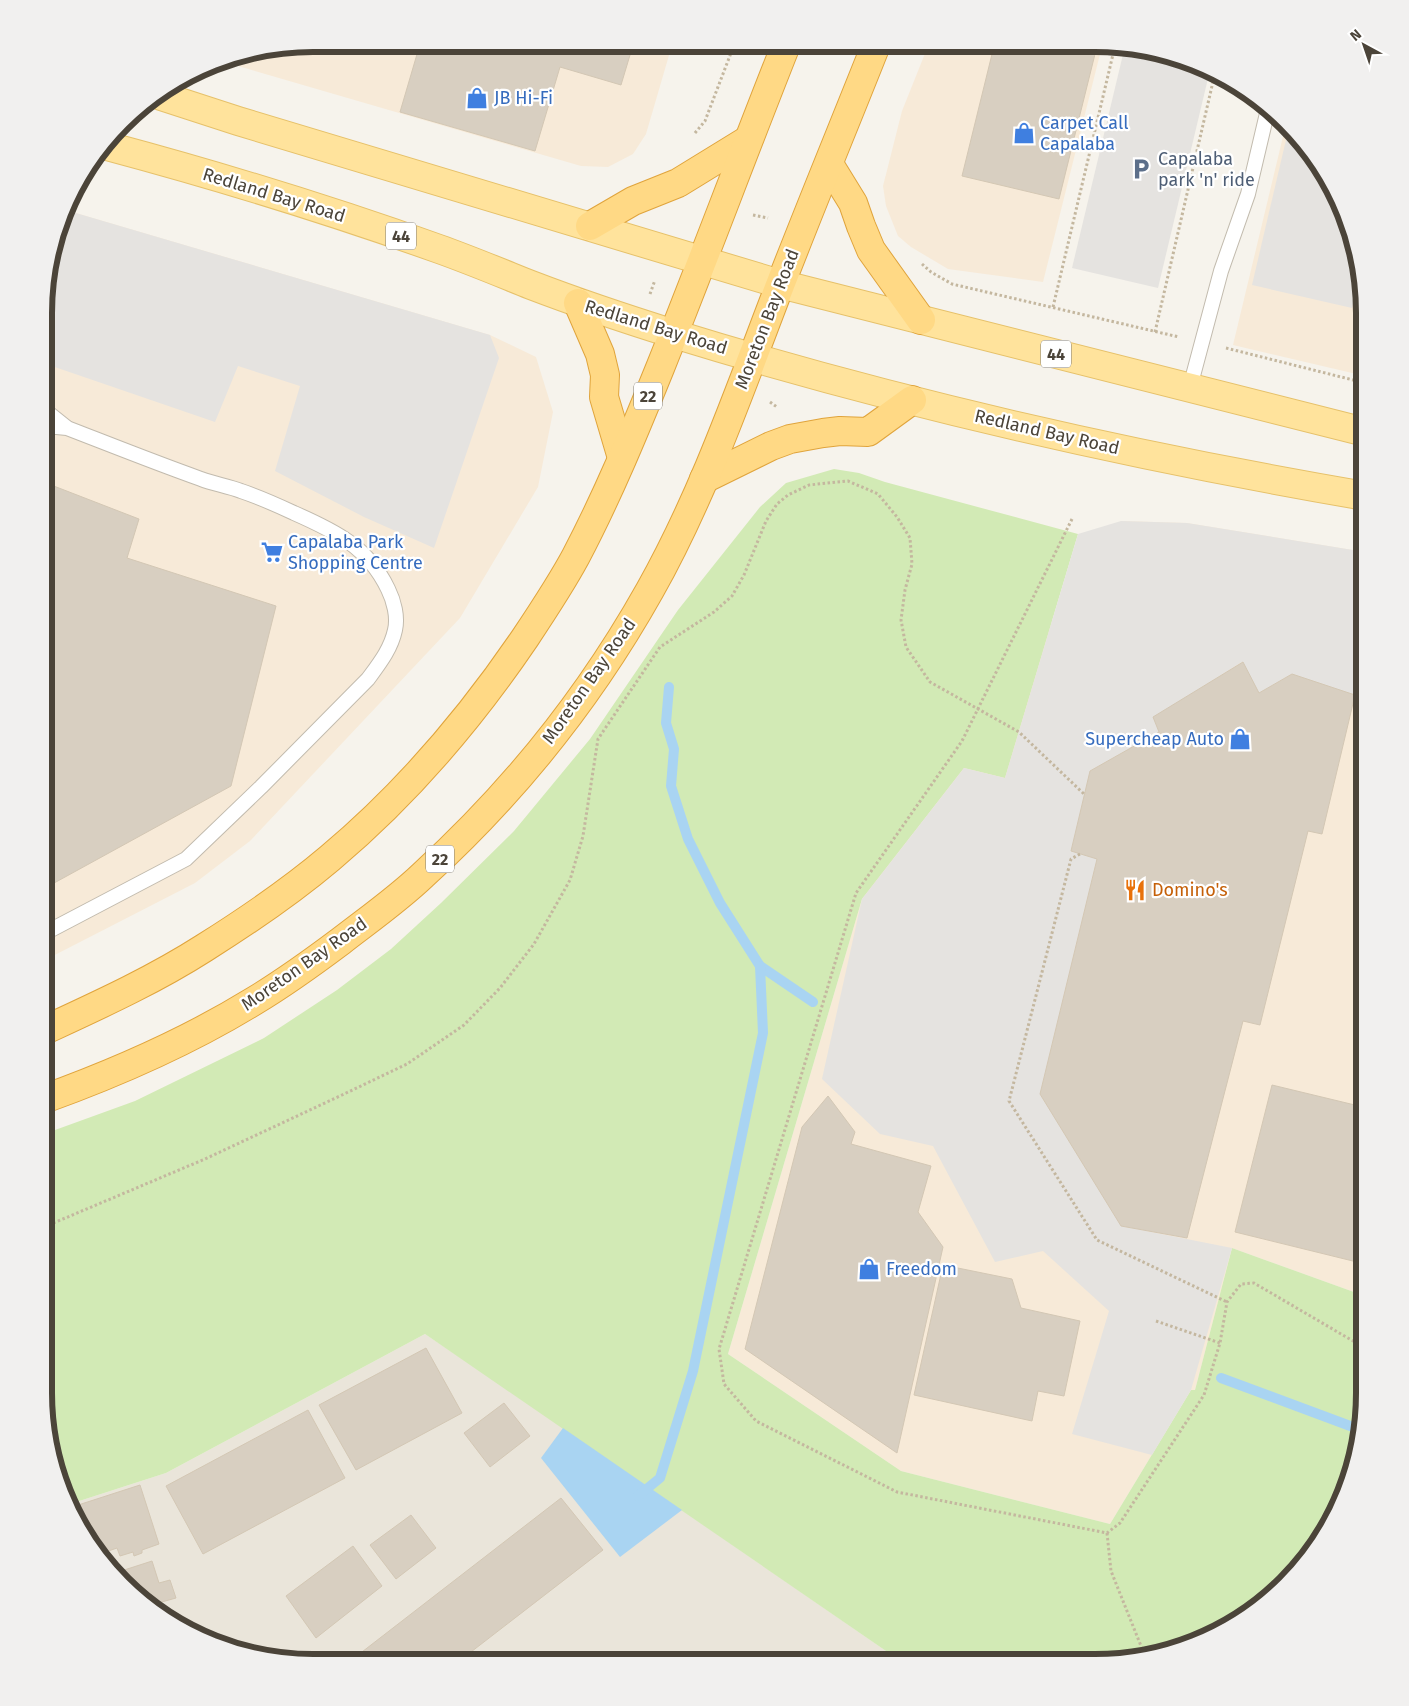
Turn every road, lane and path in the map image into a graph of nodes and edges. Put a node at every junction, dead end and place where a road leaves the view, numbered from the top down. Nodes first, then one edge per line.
1 (731, 52) edge
2 (783, 52) edge
3 (873, 52) edge
4 (1113, 53) edge
5 (1213, 80) edge
6 (166, 98) edge
7 (1266, 116) edge
8 (691, 139) dead end
9 (748, 140) junction
10 (112, 147) edge
11 (829, 164) junction
12 (745, 214) dead end
13 (768, 218) dead end
14 (590, 226) junction
15 (916, 259) dead end
16 (703, 262) junction
17 (780, 284) junction
18 (578, 303) junction
19 (1052, 308) junction
20 (921, 320) junction
21 (1155, 332) junction
22 (674, 334) junction
23 (1202, 342) junction
24 (753, 357) junction
25 (1356, 381) edge
26 (1190, 387) junction
27 (912, 400) junction
28 (52, 416) edge
29 (52, 427) edge
30 (67, 428) junction
31 (1356, 430) edge
32 (622, 458) junction
33 (704, 479) junction
34 (1356, 494) edge
35 (1072, 519) dead end
36 (978, 710) junction
37 (1084, 794) dead end
38 (1080, 854) dead end
39 (52, 929) edge
40 (52, 1026) edge
41 (52, 1096) edge
42 (52, 1224) edge
43 (1227, 1302) junction
44 (1156, 1321) dead end
45 (1220, 1343) junction
46 (1356, 1343) edge
47 (1107, 1533) junction
48 (1142, 1649) edge

1 - 8 path
2 - 9 highway, 22
3 - 11 highway, Moreton Bay Road / 22
4 - 19 path
5 - 21 path
6 - 14 main road, 44
7 - 23 lane
9 - 14 highway
9 - 16 highway, 22
10 - 18 main road, Redland Bay Road / 44
11 - 17 highway, Moreton Bay Road / 22
11 - 20 highway
12 - 13 path
14 - 16 main road, 44
15 - 19 path
16 - 17 main road, 44
16 - 22 highway, 22
17 - 20 main road, 44
17 - 24 highway, Moreton Bay Road / 22
18 - 22 main road, Redland Bay Road / 44
18 - 32 highway
19 - 21 path
20 - 26 main road, 44
21 - 23 path
22 - 24 main road, Redland Bay Road / 44
22 - 32 highway, 22
23 - 25 path
23 - 26 lane
24 - 27 main road, Redland Bay Road / 44
24 - 33 highway, Moreton Bay Road / 22
26 - 31 main road, 44
27 - 33 highway
27 - 34 main road, Redland Bay Road / 44
28 - 30 lane
29 - 30 lane
30 - 39 lane
32 - 40 highway, 22
33 - 41 highway, Moreton Bay Road / 22
35 - 36 path
36 - 37 path
36 - 42 path
36 - 47 path
38 - 43 path
43 - 45 path
43 - 46 path
44 - 45 path
45 - 47 path
47 - 48 path

